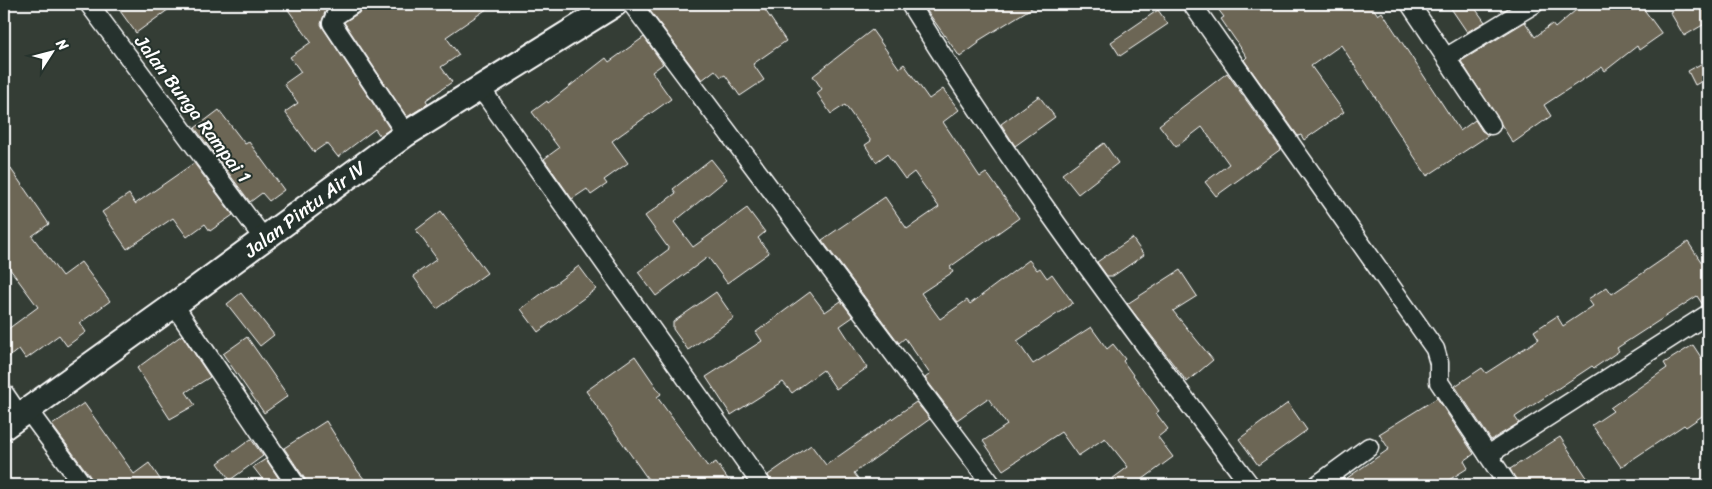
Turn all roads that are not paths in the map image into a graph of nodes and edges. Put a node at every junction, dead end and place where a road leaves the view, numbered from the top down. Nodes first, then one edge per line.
1 (89, 4) edge
2 (354, 4) edge
3 (615, 4) edge
4 (632, 4) edge
5 (910, 4) edge
6 (1192, 4) edge
7 (1410, 4) edge
8 (1534, 4) edge
9 (1447, 57) junction
10 (479, 86) junction
11 (1491, 125) dead end
12 (406, 134) junction
13 (264, 239) junction
14 (174, 305) junction
15 (1708, 314) edge
16 (4, 393) edge
17 (17, 417) edge
18 (1369, 447) dead end
19 (1488, 455) junction
20 (82, 485) edge
21 (296, 485) edge
22 (762, 485) edge
23 (992, 485) edge
24 (1250, 485) edge
25 (1317, 485) edge
26 (1508, 485) edge

1 - 13 street, Jalan Bunga Rampai 1
2 - 12 street
3 - 10 main road, Jalan Pintu Air IV
4 - 23 street
5 - 24 street
6 - 19 street
7 - 9 street
8 - 9 street
9 - 11 street
10 - 12 main road, Jalan Pintu Air IV
10 - 22 street
12 - 13 main road, Jalan Pintu Air IV
13 - 14 main road, Jalan Pintu Air IV
14 - 17 main road, Jalan Pintu Air IV
14 - 21 street
15 - 19 street
16 - 17 street
17 - 20 street
18 - 25 street
19 - 26 street

